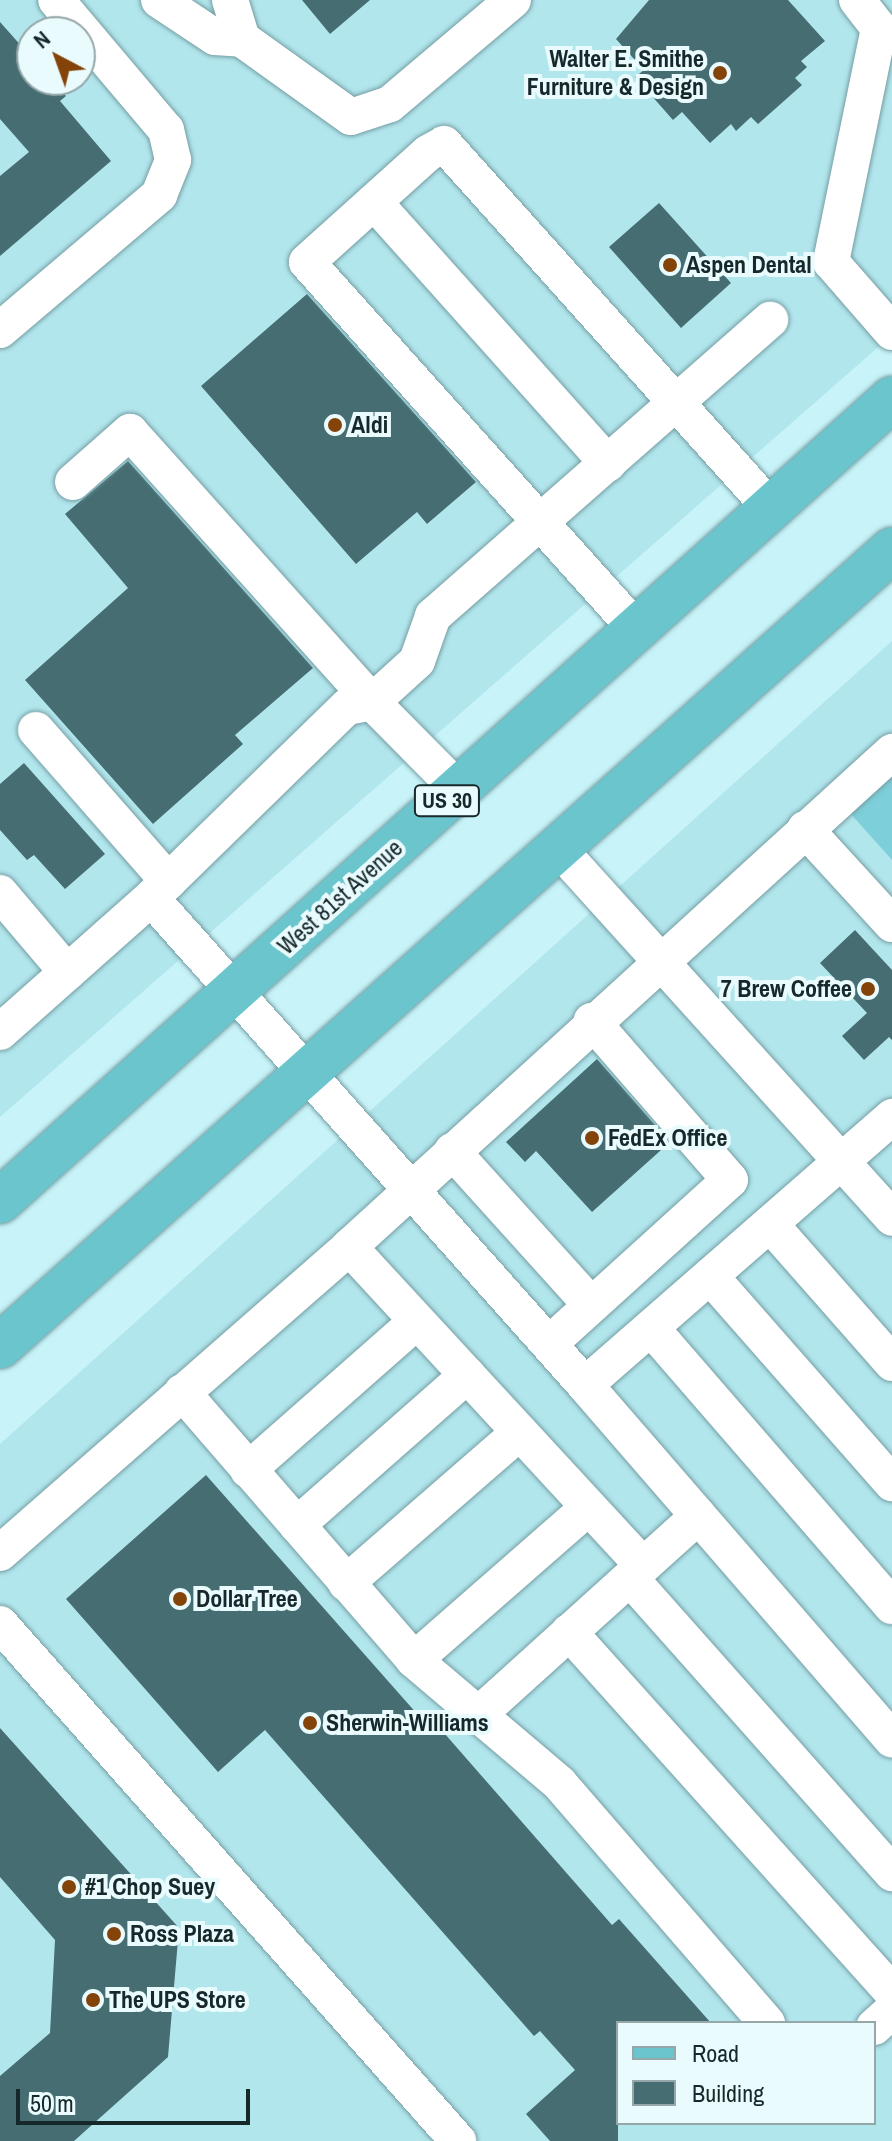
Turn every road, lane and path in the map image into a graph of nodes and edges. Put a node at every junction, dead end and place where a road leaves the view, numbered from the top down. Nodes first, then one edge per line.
1 (56, 0) edge
2 (159, 0) edge
3 (230, 0) edge
4 (513, 0) edge
5 (857, 0) edge
6 (242, 39) junction
7 (374, 202) junction
8 (770, 320) dead end
9 (0, 330) edge
10 (892, 332) edge
11 (892, 399) edge
12 (677, 403) junction
13 (608, 464) junction
14 (73, 482) dead end
15 (771, 508) junction
16 (543, 522) junction
17 (892, 550) edge
18 (637, 630) junction
19 (372, 702) junction
20 (36, 730) dead end
21 (892, 752) edge
22 (459, 790) junction
23 (805, 829) junction
24 (559, 849) junction
25 (160, 889) junction
26 (0, 893) edge
27 (892, 924) edge
28 (662, 957) junction
29 (67, 972) junction
30 (235, 993) junction
31 (592, 1021) junction
32 (0, 1032) edge
33 (309, 1074) junction
34 (892, 1117) edge
35 (452, 1151) junction
36 (842, 1161) junction
37 (411, 1189) junction
38 (0, 1201) edge
39 (892, 1218) edge
40 (770, 1224) junction
41 (349, 1247) junction
42 (710, 1276) junction
43 (591, 1305) junction
44 (417, 1321) junction
45 (651, 1328) junction
46 (549, 1344) junction
47 (0, 1346) edge
48 (892, 1363) edge
49 (467, 1375) junction
50 (585, 1385) junction
51 (182, 1392) junction
52 (520, 1432) junction
53 (248, 1470) junction
54 (892, 1483) edge
55 (589, 1507) junction
56 (698, 1516) junction
57 (297, 1525) junction
58 (0, 1553) edge
59 (636, 1571) junction
60 (346, 1583) junction
61 (892, 1606) edge
62 (0, 1624) edge
63 (569, 1632) junction
64 (414, 1660) junction
65 (478, 1715) junction
66 (892, 1739) edge
67 (892, 1873) edge
68 (892, 1992) edge
69 (892, 2011) edge
70 (765, 2021) edge
71 (876, 2025) edge
72 (458, 2141) edge

1 - 9 lane
2 - 6 lane
3 - 6 lane
4 - 6 lane
5 - 10 lane
7 - 12 lane
7 - 13 lane
7 - 16 lane
8 - 12 lane
11 - 15 main road, West 81st Avenue / US 30
12 - 13 lane
12 - 15 lane
13 - 16 lane
14 - 19 lane
15 - 18 main road, West 81st Avenue / US 30
16 - 18 lane
16 - 19 lane
17 - 24 main road
18 - 22 main road, West 81st Avenue / US 30
19 - 22 lane
19 - 25 lane
20 - 25 lane
21 - 23 lane
22 - 30 main road, West 81st Avenue / US 30
23 - 27 lane
23 - 28 lane
24 - 28 lane
24 - 33 main road
25 - 29 lane
25 - 30 lane
26 - 29 lane
28 - 31 lane
28 - 36 lane
29 - 32 lane
30 - 33 lane
30 - 38 main road, West 81st Avenue / US 30
31 - 35 lane
31 - 43 lane
33 - 37 lane
33 - 47 main road
34 - 36 lane
35 - 37 lane
35 - 43 lane
36 - 39 lane
36 - 40 lane
37 - 41 lane
37 - 46 lane
40 - 42 lane
40 - 48 lane
41 - 44 lane
41 - 51 lane
42 - 45 lane
42 - 54 lane
43 - 46 lane
44 - 49 lane
44 - 53 lane
45 - 50 lane
45 - 61 lane
46 - 50 lane
49 - 52 lane
49 - 57 lane
50 - 56 lane
51 - 53 lane
51 - 58 lane
52 - 55 lane
52 - 60 lane
53 - 57 lane
55 - 59 lane
55 - 64 lane
56 - 59 lane
56 - 66 lane
57 - 60 lane
59 - 63 lane
59 - 67 lane
60 - 64 lane
62 - 72 lane
63 - 65 lane
63 - 68 lane
64 - 65 lane
65 - 70 lane
69 - 71 lane

